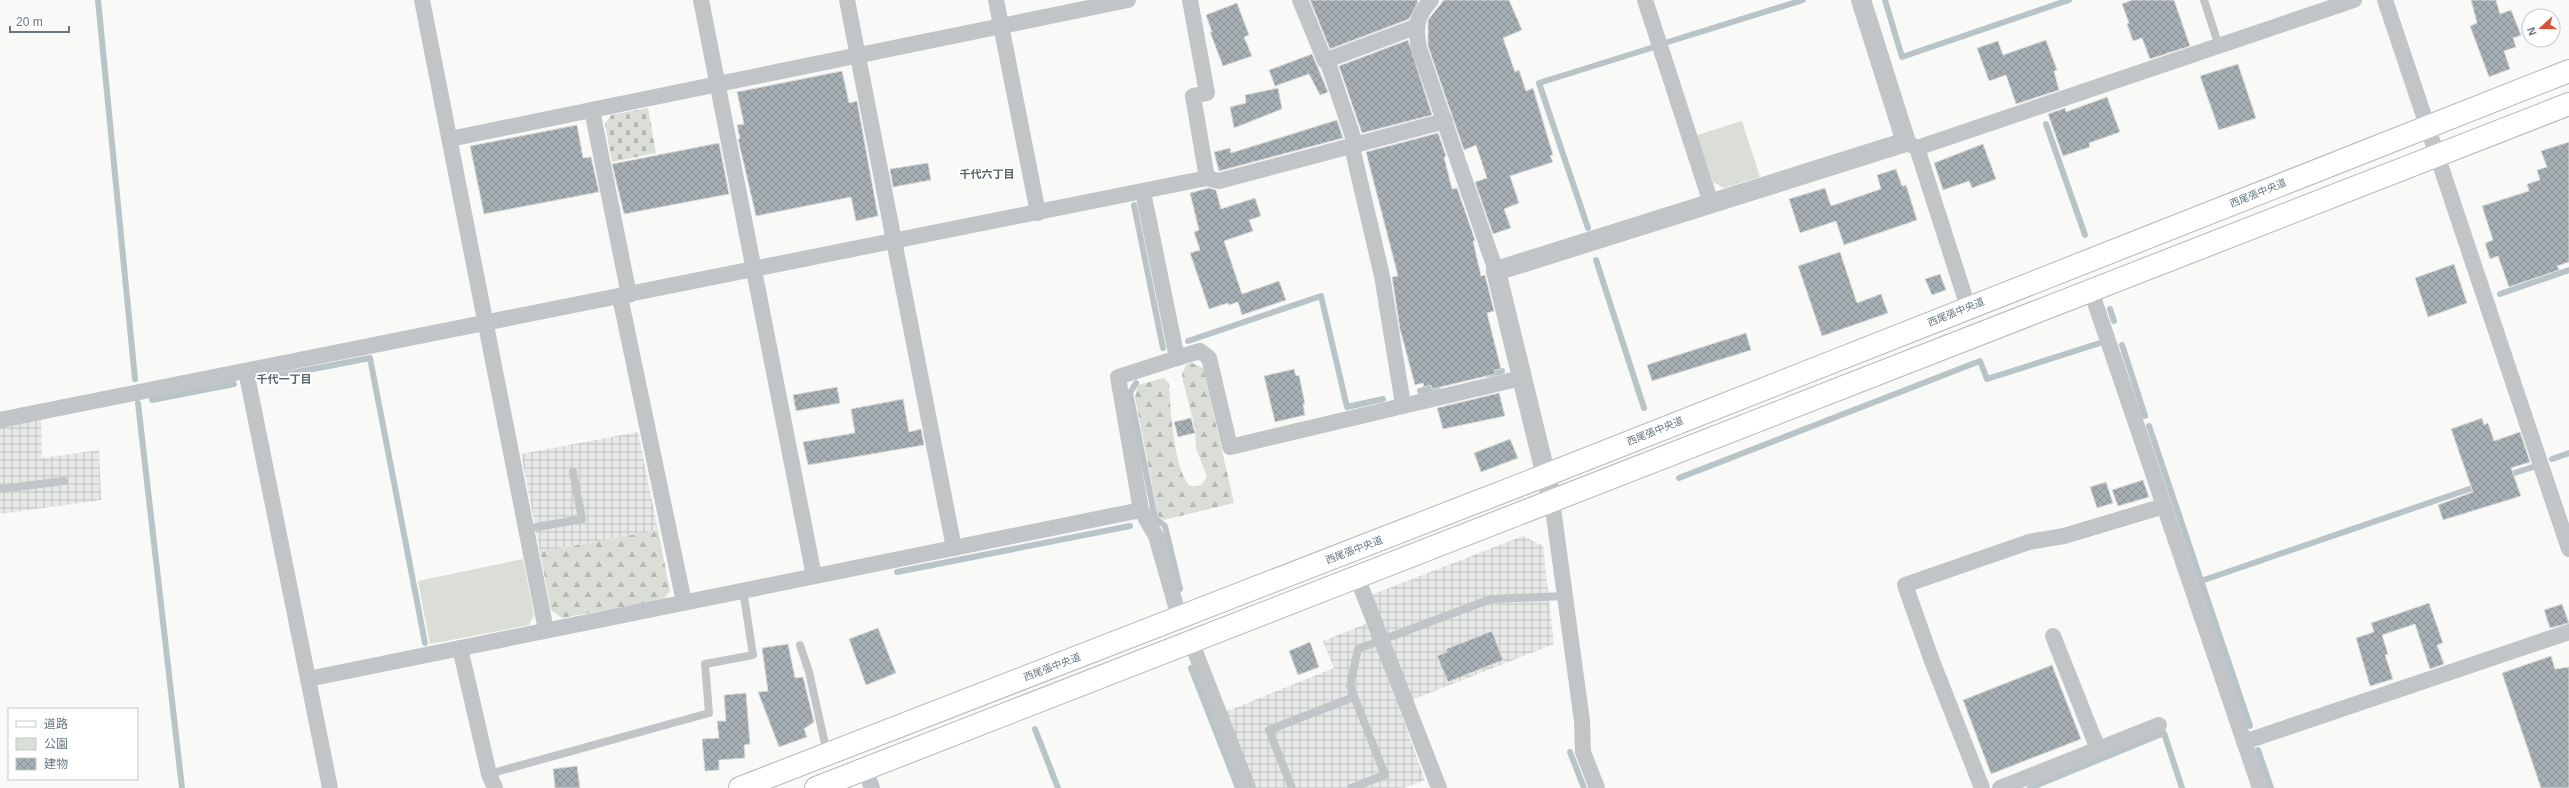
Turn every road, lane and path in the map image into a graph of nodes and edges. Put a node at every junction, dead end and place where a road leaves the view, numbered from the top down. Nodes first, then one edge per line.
1 (422, 0) edge
2 (701, 0) edge
3 (847, 0) edge
4 (996, 0) edge
5 (1190, 0) edge
6 (1300, 0) edge
7 (1432, 0) edge
8 (1645, 0) edge
9 (1861, 0) edge
10 (2204, 0) edge
11 (2354, 0) edge
12 (2384, 0) edge
13 (1120, 1) edge
14 (1001, 26) junction
15 (1415, 27) junction
16 (2219, 46) junction
17 (858, 55) junction
18 (1327, 60) junction
19 (2569, 71) edge
20 (717, 84) junction
21 (2569, 104) edge
22 (592, 110) junction
23 (1445, 121) junction
24 (2426, 126) junction
25 (450, 139) junction
26 (1912, 145) junction
27 (1354, 146) junction
28 (2437, 157) junction
29 (1207, 178) junction
30 (1143, 192) junction
31 (1711, 203) junction
32 (1038, 213) junction
33 (895, 242) junction
34 (754, 270) junction
35 (1496, 271) junction
36 (2091, 291) junction
37 (624, 296) junction
38 (1968, 307) junction
39 (486, 323) junction
40 (1177, 358) junction
41 (246, 371) junction
42 (1521, 378) junction
43 (1403, 404) junction
44 (0, 420) edge
45 (573, 472) dead end
46 (1546, 475) junction
47 (64, 481) dead end
48 (0, 489) edge
49 (1552, 501) junction
50 (2164, 506) junction
51 (1141, 510) junction
52 (526, 529) junction
53 (954, 548) junction
54 (2569, 549) edge
55 (814, 576) junction
56 (1357, 577) junction
57 (743, 590) junction
58 (1565, 596) junction
59 (684, 602) junction
60 (1179, 617) junction
61 (546, 630) junction
62 (2569, 632) edge
63 (2053, 636) dead end
64 (1382, 640) junction
65 (1191, 642) junction
66 (800, 645) dead end
67 (460, 648) junction
68 (308, 678) junction
69 (1354, 697) junction
70 (2159, 726) dead end
71 (2244, 742) junction
72 (2098, 749) junction
73 (827, 754) junction
74 (869, 778) edge
75 (492, 781) edge
76 (330, 788) edge
77 (740, 788) edge
78 (816, 788) edge
79 (1248, 788) edge
80 (1292, 788) edge
81 (1351, 788) edge
82 (1439, 788) edge
83 (1597, 788) edge
84 (1982, 788) edge
85 (2000, 788) edge
86 (2260, 788) edge

1 - 25 street
2 - 20 street
3 - 17 street
4 - 14 street
5 - 29 street
6 - 18 street
7 - 15 street
8 - 31 street
9 - 26 street
10 - 16 lane
11 - 16 street
12 - 24 street
13 - 14 street
14 - 17 street
14 - 32 street
15 - 18 street
15 - 23 street
16 - 26 street
17 - 20 street
17 - 33 street
18 - 27 street
19 - 24 main road, 西尾張中央道
20 - 22 street
20 - 34 street
21 - 28 main road
22 - 25 street
22 - 37 street
23 - 27 street
23 - 35 street
24 - 28 street
24 - 38 main road, 西尾張中央道
25 - 39 street
26 - 31 street
26 - 38 street
27 - 29 street
27 - 43 street
28 - 36 main road
28 - 54 street
29 - 30 street
30 - 32 street
30 - 40 street
31 - 35 street
32 - 33 street
33 - 34 street
33 - 53 street
34 - 37 street
34 - 55 street
35 - 42 street
36 - 49 main road
36 - 50 street
37 - 39 street
37 - 59 street
38 - 46 main road, 西尾張中央道
39 - 41 street
39 - 52 street
40 - 43 street
40 - 51 street
41 - 44 street
41 - 68 street
42 - 43 street
42 - 46 street
45 - 52 lane
46 - 49 street
46 - 60 main road, 西尾張中央道
47 - 48 lane
49 - 56 main road
49 - 58 street
50 - 71 street
50 - 84 street
51 - 53 street
51 - 60 street
52 - 61 street
53 - 55 street
55 - 57 street
56 - 64 street
56 - 65 main road
57 - 59 street
57 - 75 lane
58 - 64 lane
58 - 83 street
59 - 61 street
60 - 73 main road, 西尾張中央道
61 - 67 street
62 - 71 street
63 - 72 street
64 - 69 lane
64 - 82 street
65 - 74 main road
65 - 79 street
66 - 73 lane
67 - 68 street
67 - 75 street
68 - 76 street
69 - 80 lane
69 - 81 lane
70 - 72 street
71 - 86 street
72 - 85 street
73 - 77 main road, 西尾張中央道
74 - 78 main road

